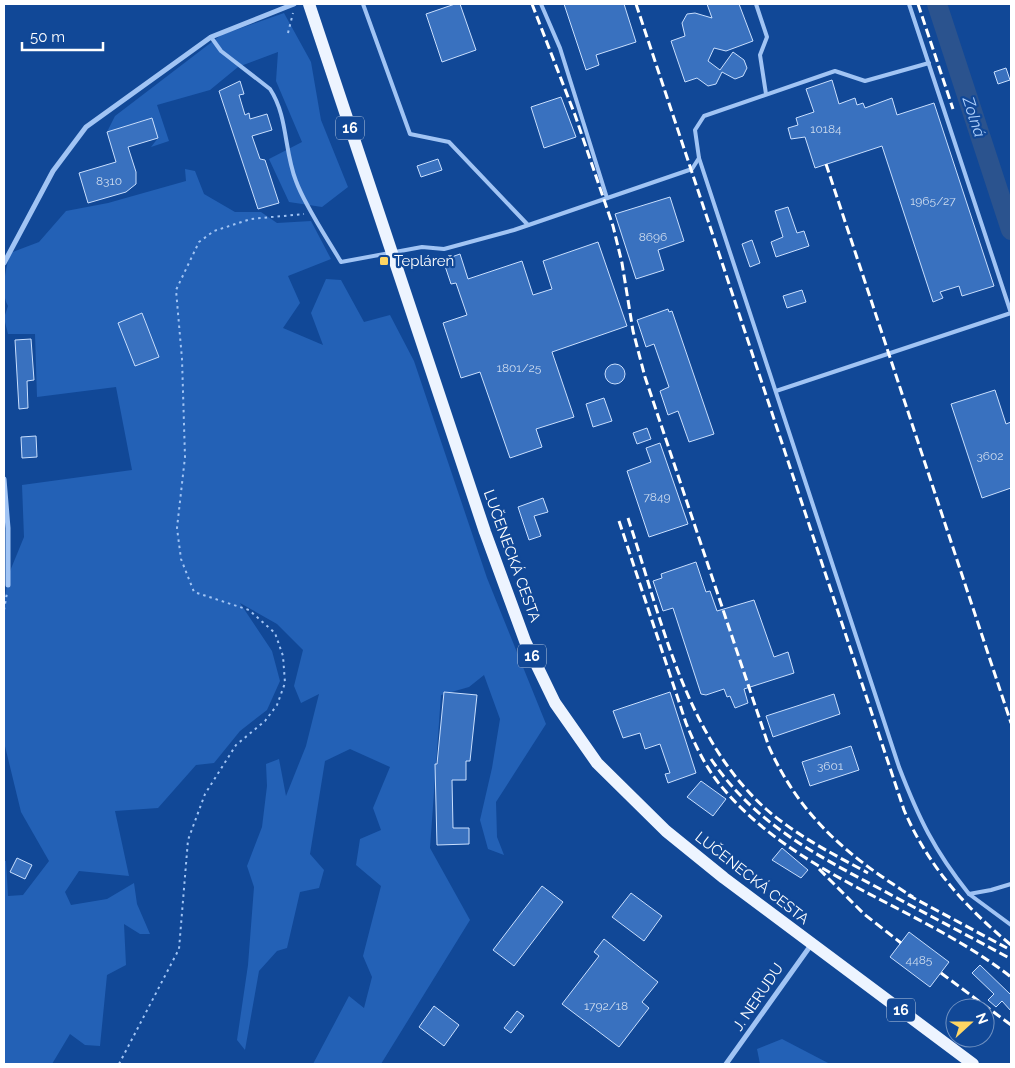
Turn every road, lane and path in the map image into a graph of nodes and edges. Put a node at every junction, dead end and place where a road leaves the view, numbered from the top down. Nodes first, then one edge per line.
1 (294, 4) edge
2 (309, 4) edge
3 (363, 4) edge
4 (541, 4) edge
5 (756, 4) edge
6 (909, 4) edge
7 (293, 13) dead end
8 (288, 33) dead end
9 (211, 36) junction
10 (929, 63) junction
11 (766, 94) junction
12 (699, 158) junction
13 (607, 198) junction
14 (313, 213) junction
15 (528, 225) junction
16 (392, 252) junction
17 (4, 263) edge
18 (1011, 313) edge
19 (776, 390) junction
20 (4, 479) edge
21 (6, 584) edge
22 (4, 610) edge
23 (1011, 884) edge
24 (969, 894) junction
25 (1011, 925) edge
26 (812, 944) junction
27 (119, 1064) edge
28 (726, 1064) edge
29 (973, 1064) edge

1 - 9 street
2 - 16 main road, LUČENECKÁ CESTA / 16
3 - 15 lane
4 - 13 lane
5 - 11 lane
6 - 10 lane
7 - 8 path
9 - 14 lane
9 - 17 street
10 - 11 lane
10 - 18 lane
11 - 12 lane
12 - 13 lane
12 - 19 lane
13 - 15 lane
14 - 16 lane
14 - 27 path
15 - 16 lane
16 - 26 main road, LUČENECKÁ CESTA / 16
18 - 19 lane
19 - 24 lane
20 - 21 street
21 - 22 path
23 - 24 lane
24 - 25 lane
26 - 28 street, J. NERUDU
26 - 29 main road, LUČENECKÁ CESTA / 16

